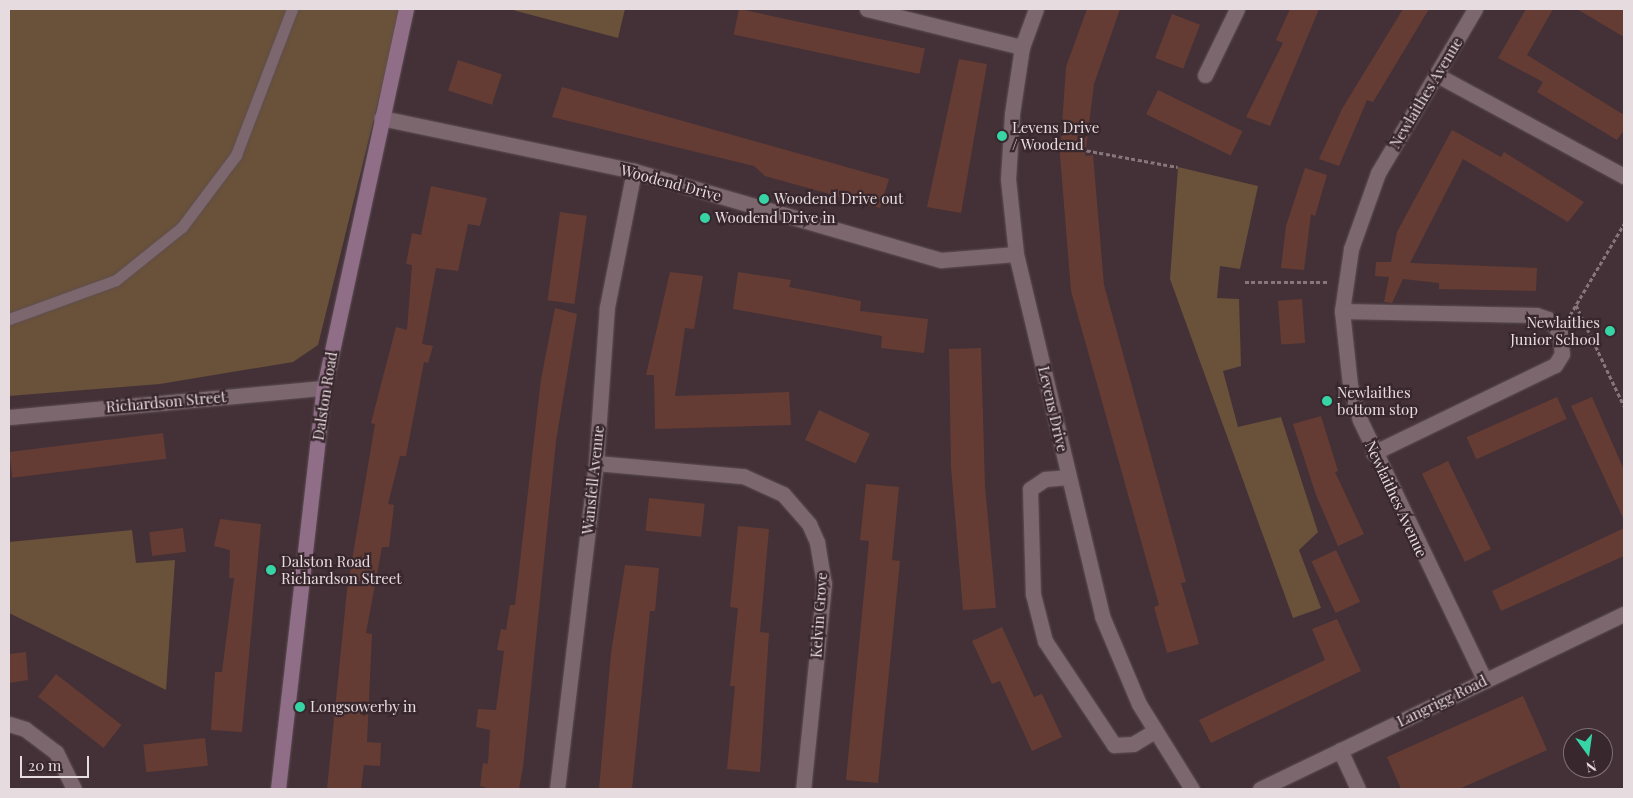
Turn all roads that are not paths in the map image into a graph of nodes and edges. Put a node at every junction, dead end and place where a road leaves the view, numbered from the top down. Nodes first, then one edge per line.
1 (292, 9) edge
2 (406, 9) edge
3 (867, 9) edge
4 (1036, 9) edge
5 (1237, 9) edge
6 (1475, 9) edge
7 (1022, 47) junction
8 (1205, 75) dead end
9 (1437, 75) junction
10 (381, 118) junction
11 (634, 171) junction
12 (1624, 176) edge
13 (1016, 254) junction
14 (1342, 311) junction
15 (9, 319) edge
16 (324, 388) junction
17 (9, 417) edge
18 (1373, 453) junction
19 (596, 463) junction
20 (1069, 477) junction
21 (1624, 614) edge
22 (1485, 681) junction
23 (9, 724) edge
24 (1156, 730) junction
25 (1340, 750) junction
26 (74, 789) edge
27 (278, 789) edge
28 (557, 789) edge
29 (803, 789) edge
30 (1192, 789) edge
31 (1260, 789) edge
32 (1358, 789) edge

1 - 15 lane
2 - 10 main road, Dalston Road
3 - 7 street
4 - 7 street, Levens Drive
5 - 8 street
6 - 9 street, Newlaithes Avenue
7 - 13 street, Levens Drive
9 - 12 street
9 - 14 street, Newlaithes Avenue
10 - 11 street, Woodend Drive
10 - 16 main road, Dalston Road
11 - 13 street, Woodend Drive
11 - 19 street, Wansfell Avenue
13 - 20 street, Levens Drive
14 - 18 street, Newlaithes Avenue
14 - 18 street
16 - 17 street, Richardson Street
16 - 27 main road, Dalston Road
18 - 22 street, Newlaithes Avenue
19 - 28 street, Wansfell Avenue
19 - 29 street, Kelvin Grove
20 - 24 street, Levens Drive
20 - 24 street
21 - 22 street, Langrigg Road
22 - 25 street, Langrigg Road
23 - 26 street
24 - 30 street, Levens Drive
25 - 31 street, Langrigg Road
25 - 32 street

